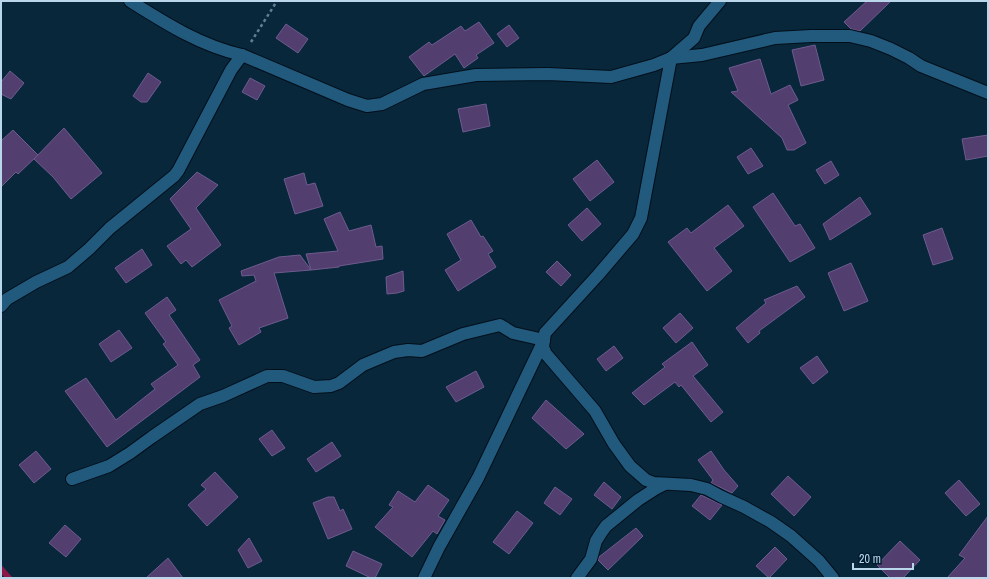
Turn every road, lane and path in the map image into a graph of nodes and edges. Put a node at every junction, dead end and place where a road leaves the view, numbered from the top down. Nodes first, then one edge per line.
1 (130, 1) edge
2 (276, 1) edge
3 (720, 1) edge
4 (242, 55) junction
5 (671, 58) junction
6 (988, 93) edge
7 (1, 306) edge
8 (544, 340) junction
9 (72, 479) dead end
10 (666, 484) junction
11 (424, 578) edge
12 (577, 578) edge
13 (833, 578) edge

1 - 4 street
2 - 4 path
3 - 5 street
4 - 5 street
4 - 7 street
5 - 6 street
5 - 8 street
8 - 9 street
8 - 10 street
8 - 11 street
10 - 12 street
10 - 13 street

